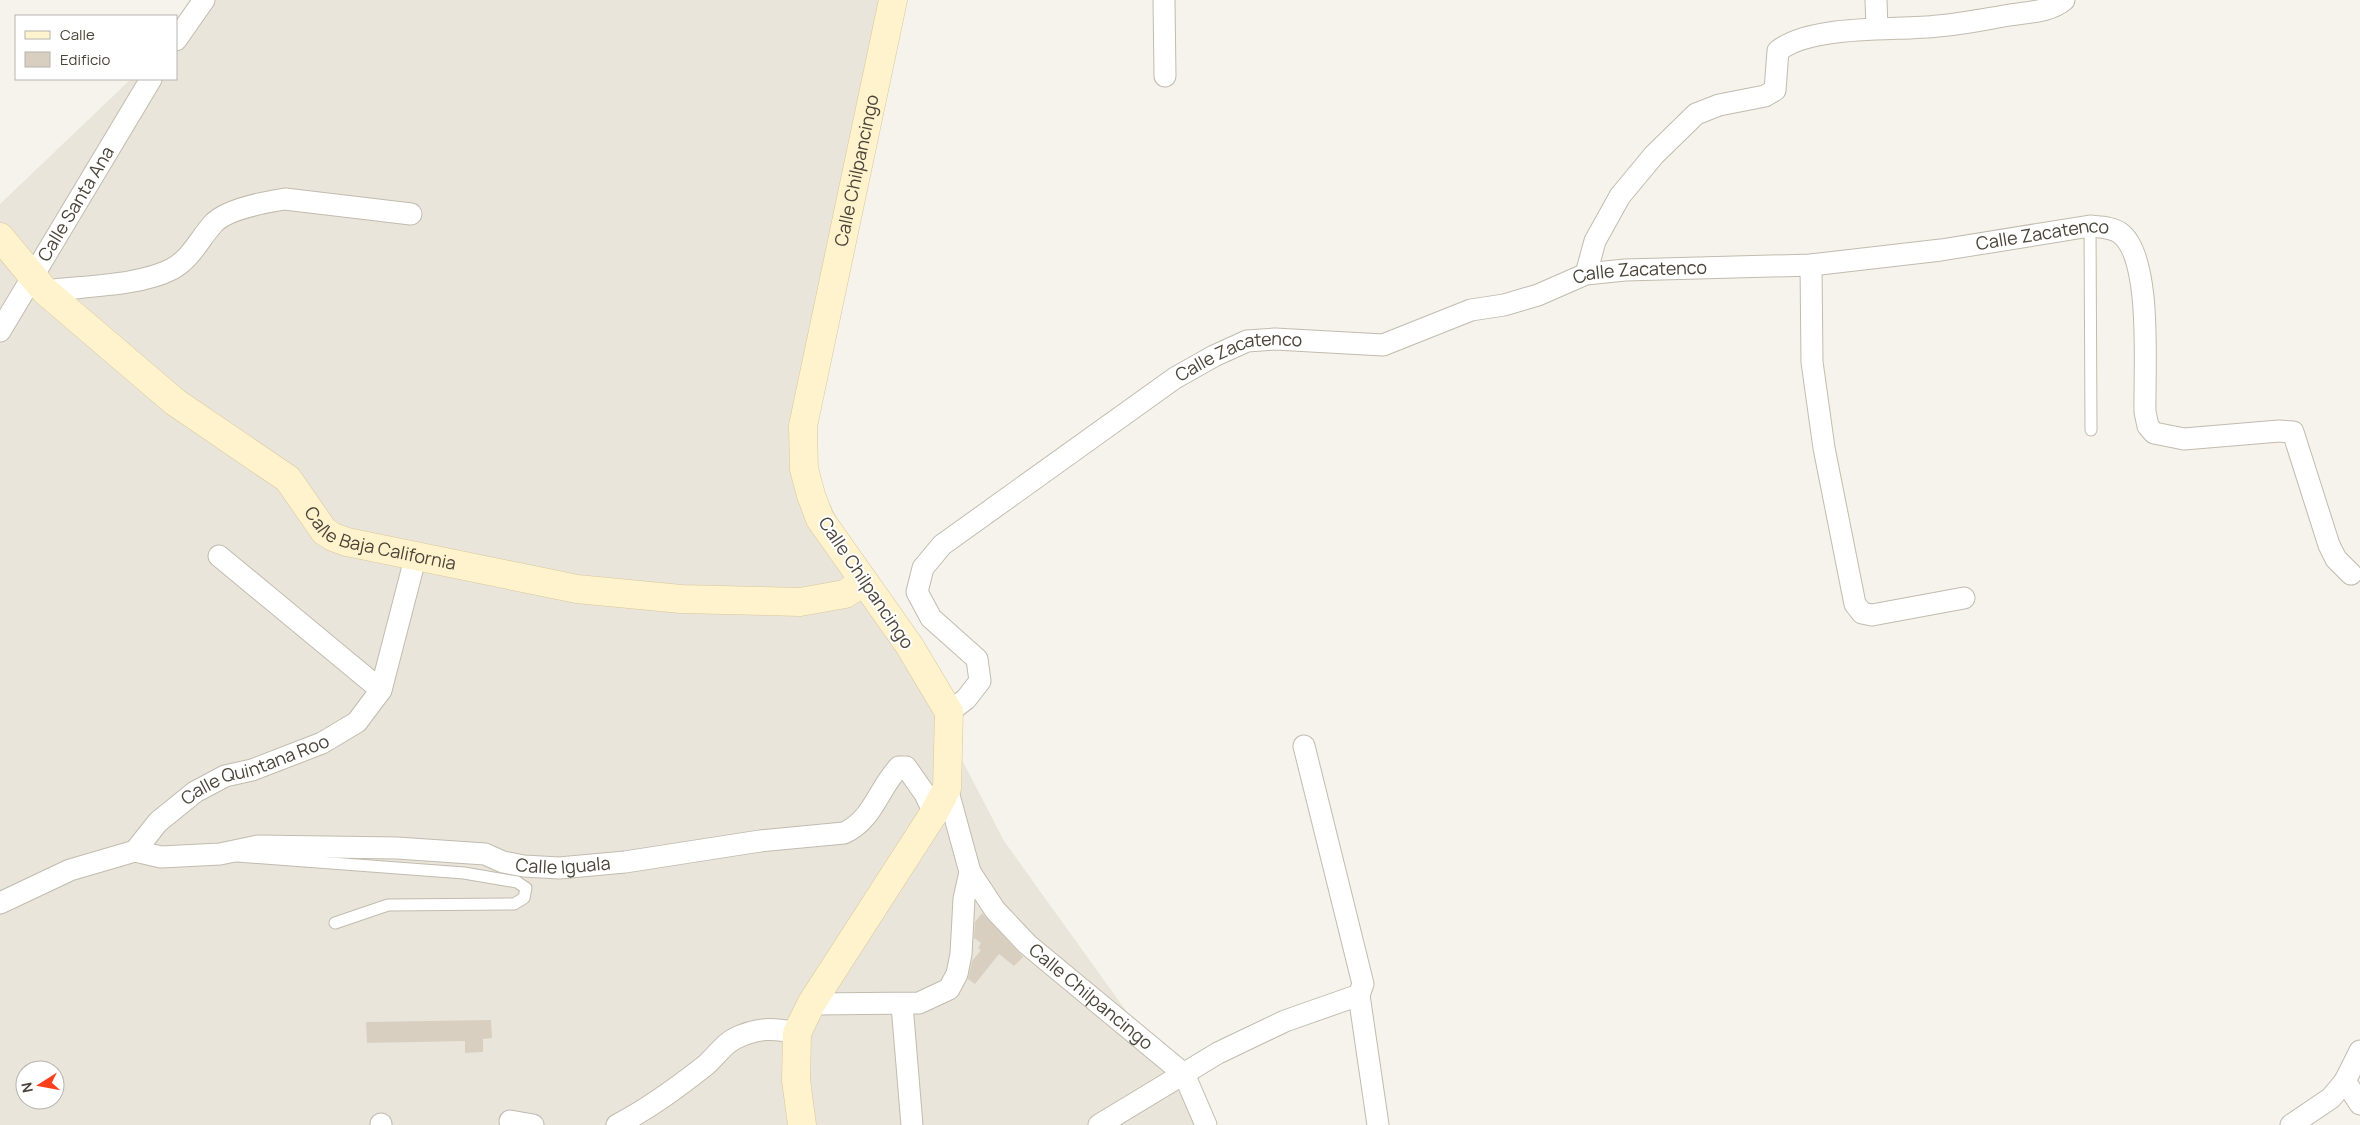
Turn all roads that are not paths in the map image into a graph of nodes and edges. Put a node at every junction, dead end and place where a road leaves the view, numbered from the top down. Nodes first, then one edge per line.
1 (204, 0) edge
2 (893, 0) edge
3 (1164, 0) edge
4 (1876, 0) edge
5 (2064, 0) edge
6 (1877, 28) junction
7 (178, 37) edge
8 (1166, 76) dead end
9 (150, 80) edge
10 (411, 214) dead end
11 (2090, 226) junction
12 (0, 237) edge
13 (1811, 265) junction
14 (1586, 274) junction
15 (38, 284) junction
16 (0, 331) edge
17 (2092, 430) dead end
18 (416, 555) junction
19 (219, 556) dead end
20 (2351, 574) dead end
21 (863, 582) junction
22 (1964, 598) dead end
23 (381, 690) junction
24 (949, 712) junction
25 (1304, 746) dead end
26 (948, 788) junction
27 (934, 813) junction
28 (135, 851) junction
29 (220, 854) junction
30 (970, 872) junction
31 (0, 903) edge
32 (335, 923) dead end
33 (1359, 995) junction
34 (811, 1004) junction
35 (902, 1005) junction
36 (797, 1033) junction
37 (2360, 1051) edge
38 (1184, 1074) junction
39 (2345, 1081) junction
40 (2360, 1104) edge
41 (510, 1121) dead end
42 (1103, 1124) edge
43 (533, 1125) edge
44 (617, 1125) edge
45 (802, 1125) edge
46 (912, 1125) edge
47 (1206, 1125) edge
48 (1378, 1125) edge
49 (2292, 1125) edge

1 - 7 street
2 - 21 street, Calle Chilpancingo
3 - 8 street
4 - 6 street
5 - 6 street
6 - 14 street
9 - 15 street, Calle Santa Ana
10 - 15 street
11 - 13 street, Calle Zacatenco
11 - 17 lane
11 - 20 street, Calle Zacatenco
12 - 15 street, Calle Baja California
13 - 14 street, Calle Zacatenco
13 - 22 street
14 - 24 street, Calle Zacatenco
15 - 16 street, Calle Santa Ana
15 - 18 street, Calle Baja California
18 - 21 street, Calle Baja California
18 - 23 street, Calle Quintana Roo
19 - 23 street
21 - 24 street, Calle Chilpancingo
23 - 28 street, Calle Quintana Roo
24 - 26 street
25 - 33 street
26 - 27 street
26 - 30 street
27 - 29 street, Calle Iguala
27 - 34 street
28 - 29 street, Calle Iguala
28 - 31 street
29 - 32 lane
30 - 35 street
30 - 38 street, Calle Chilpancingo
33 - 38 street
33 - 48 street
34 - 35 street
34 - 36 street
35 - 46 street
36 - 44 street
36 - 45 street
37 - 39 street
38 - 42 street
38 - 47 street, Calle Chilpancingo
39 - 40 street
39 - 49 street
41 - 43 street

